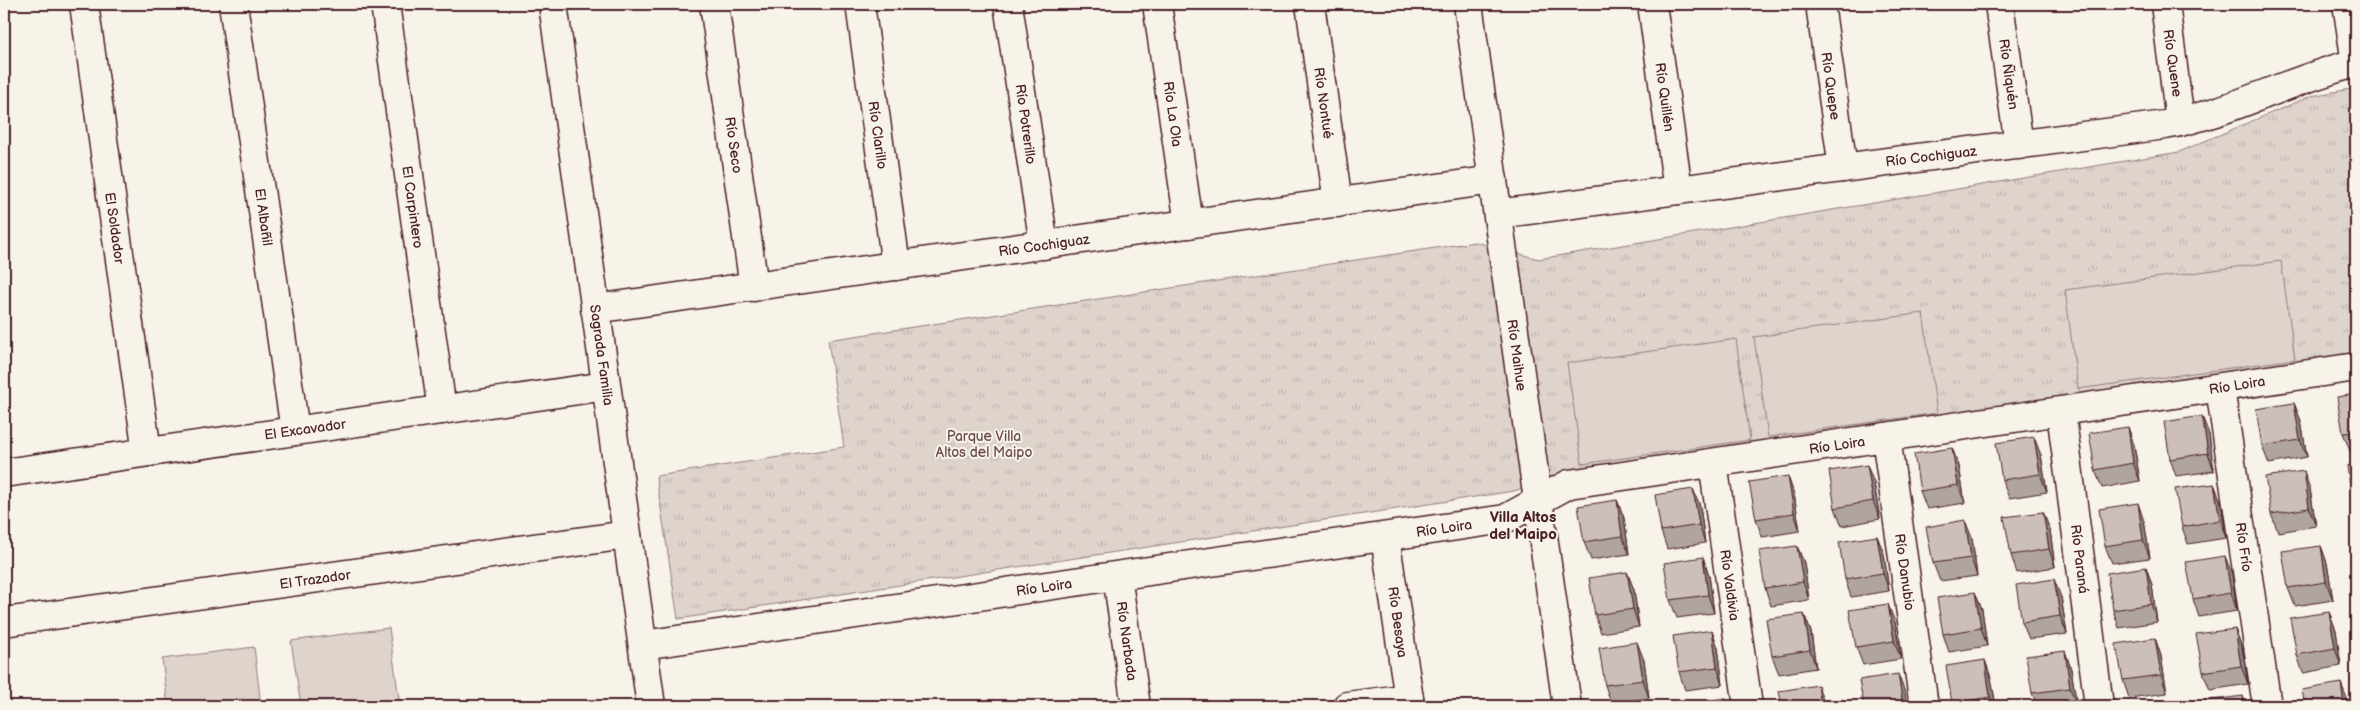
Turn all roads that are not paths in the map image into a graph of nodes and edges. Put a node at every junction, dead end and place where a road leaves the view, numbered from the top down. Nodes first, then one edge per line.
1 (84, 4) edge
2 (233, 4) edge
3 (385, 4) edge
4 (553, 4) edge
5 (714, 4) edge
6 (860, 4) edge
7 (1008, 4) edge
8 (1157, 4) edge
9 (1310, 4) edge
10 (1468, 4) edge
11 (1652, 4) edge
12 (1820, 4) edge
13 (1999, 4) edge
14 (2165, 4) edge
15 (2347, 4) edge
16 (2356, 63) edge
17 (2180, 122) junction
18 (2019, 145) junction
19 (1843, 168) junction
20 (1493, 180) junction
21 (1678, 190) junction
22 (1338, 202) junction
23 (1498, 214) junction
24 (1188, 224) junction
25 (1044, 245) junction
26 (896, 266) junction
27 (754, 286) junction
28 (596, 309) junction
29 (2356, 367) edge
30 (606, 386) junction
31 (2220, 388) junction
32 (442, 410) junction
33 (2061, 412) junction
34 (294, 430) junction
35 (1886, 437) junction
36 (147, 452) junction
37 (1713, 463) junction
38 (4, 473) edge
39 (1538, 502) junction
40 (627, 535) junction
41 (1385, 537) junction
42 (1117, 576) junction
43 (4, 622) edge
44 (643, 645) junction
45 (1410, 702) edge
46 (651, 706) edge
47 (1136, 706) edge
48 (1348, 706) edge
49 (1567, 706) edge
50 (1748, 706) edge
51 (1924, 706) edge
52 (2099, 706) edge
53 (2267, 706) edge

1 - 36 street, El Soldador
2 - 34 street, El Albañil
3 - 32 street, El Carpintero
4 - 28 street, Sagrada Familia
5 - 27 street, Río Seco
6 - 26 street, Río Clarillo
7 - 25 street, Río Potrerillo
8 - 24 street, Río La Ola
9 - 22 street, Río Nontué
10 - 20 street, Río Maihue
11 - 21 street, Río Quillén
12 - 19 street, Río Quepe
13 - 18 street, Río Ñiquén
14 - 17 street, Río Quene
15 - 16 street
16 - 17 street, Río Cochiguaz
17 - 18 street, Río Cochiguaz
18 - 19 street, Río Cochiguaz
19 - 21 street, Río Cochiguaz
20 - 22 street, Río Cochiguaz
20 - 23 street, Río Maihue
21 - 23 street, Río Cochiguaz
22 - 24 street, Río Cochiguaz
23 - 39 street, Río Maihue
24 - 25 street, Río Cochiguaz
25 - 26 street, Río Cochiguaz
26 - 27 street, Río Cochiguaz
27 - 28 street, Río Cochiguaz
28 - 30 street, Sagrada Familia
29 - 31 street, Río Loira
30 - 32 street, El Excavador
30 - 40 street, Sagrada Familia
31 - 33 street, Río Loira
31 - 53 street, Río Frío
32 - 34 street, El Excavador
33 - 35 street, Río Loira
33 - 52 street, Río Paraná
34 - 36 street, El Excavador
35 - 37 street, Río Loira
35 - 51 street, Río Danubio
36 - 38 street, El Excavador
37 - 39 street, Río Loira
37 - 50 street, Río Valdivia
39 - 41 street, Río Loira
39 - 49 street, Río Maihue
40 - 43 street, El Trazador
40 - 44 street, Sagrada Familia
41 - 42 street, Río Loira
41 - 45 street, Río Besaya
42 - 44 street, Río Loira
42 - 47 street, Río Narbada
44 - 46 street, Sagrada Familia
45 - 48 street

